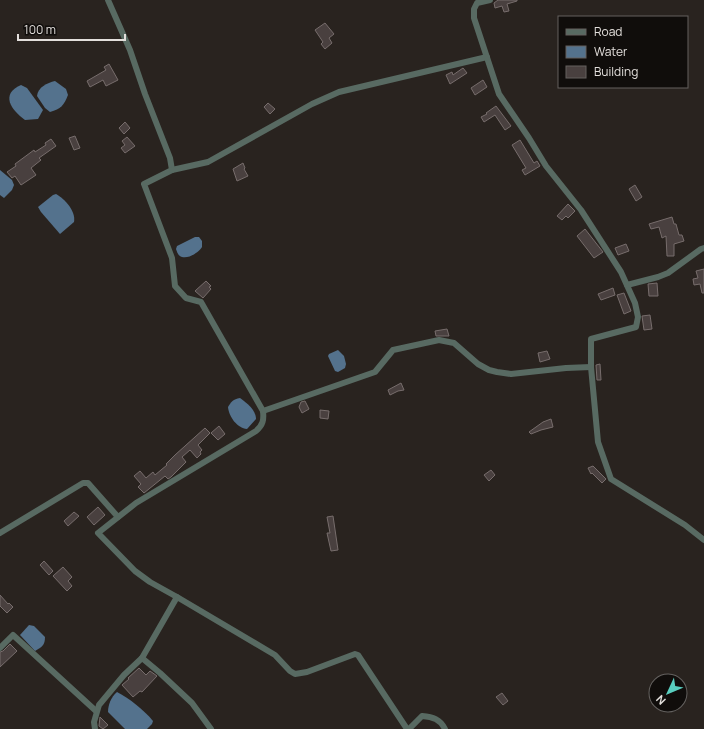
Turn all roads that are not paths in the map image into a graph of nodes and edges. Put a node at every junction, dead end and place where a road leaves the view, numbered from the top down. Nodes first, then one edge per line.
1 (108, 0) edge
2 (490, 0) edge
3 (487, 57) junction
4 (172, 170) junction
5 (704, 248) edge
6 (627, 285) junction
7 (592, 367) junction
8 (263, 411) junction
9 (118, 518) junction
10 (0, 533) edge
11 (704, 540) edge
12 (177, 597) junction
13 (0, 648) edge
14 (142, 658) junction
15 (96, 711) junction
16 (95, 729) edge
17 (211, 729) edge
18 (408, 729) edge
19 (445, 729) edge

1 - 4 street
2 - 3 street
3 - 4 street
3 - 6 street
4 - 8 street
5 - 6 street
6 - 7 street
7 - 8 street
7 - 11 street
8 - 9 street
9 - 10 street
9 - 12 street
12 - 14 street
12 - 18 street
13 - 15 street
14 - 15 street
14 - 17 street
15 - 16 street
18 - 19 street

